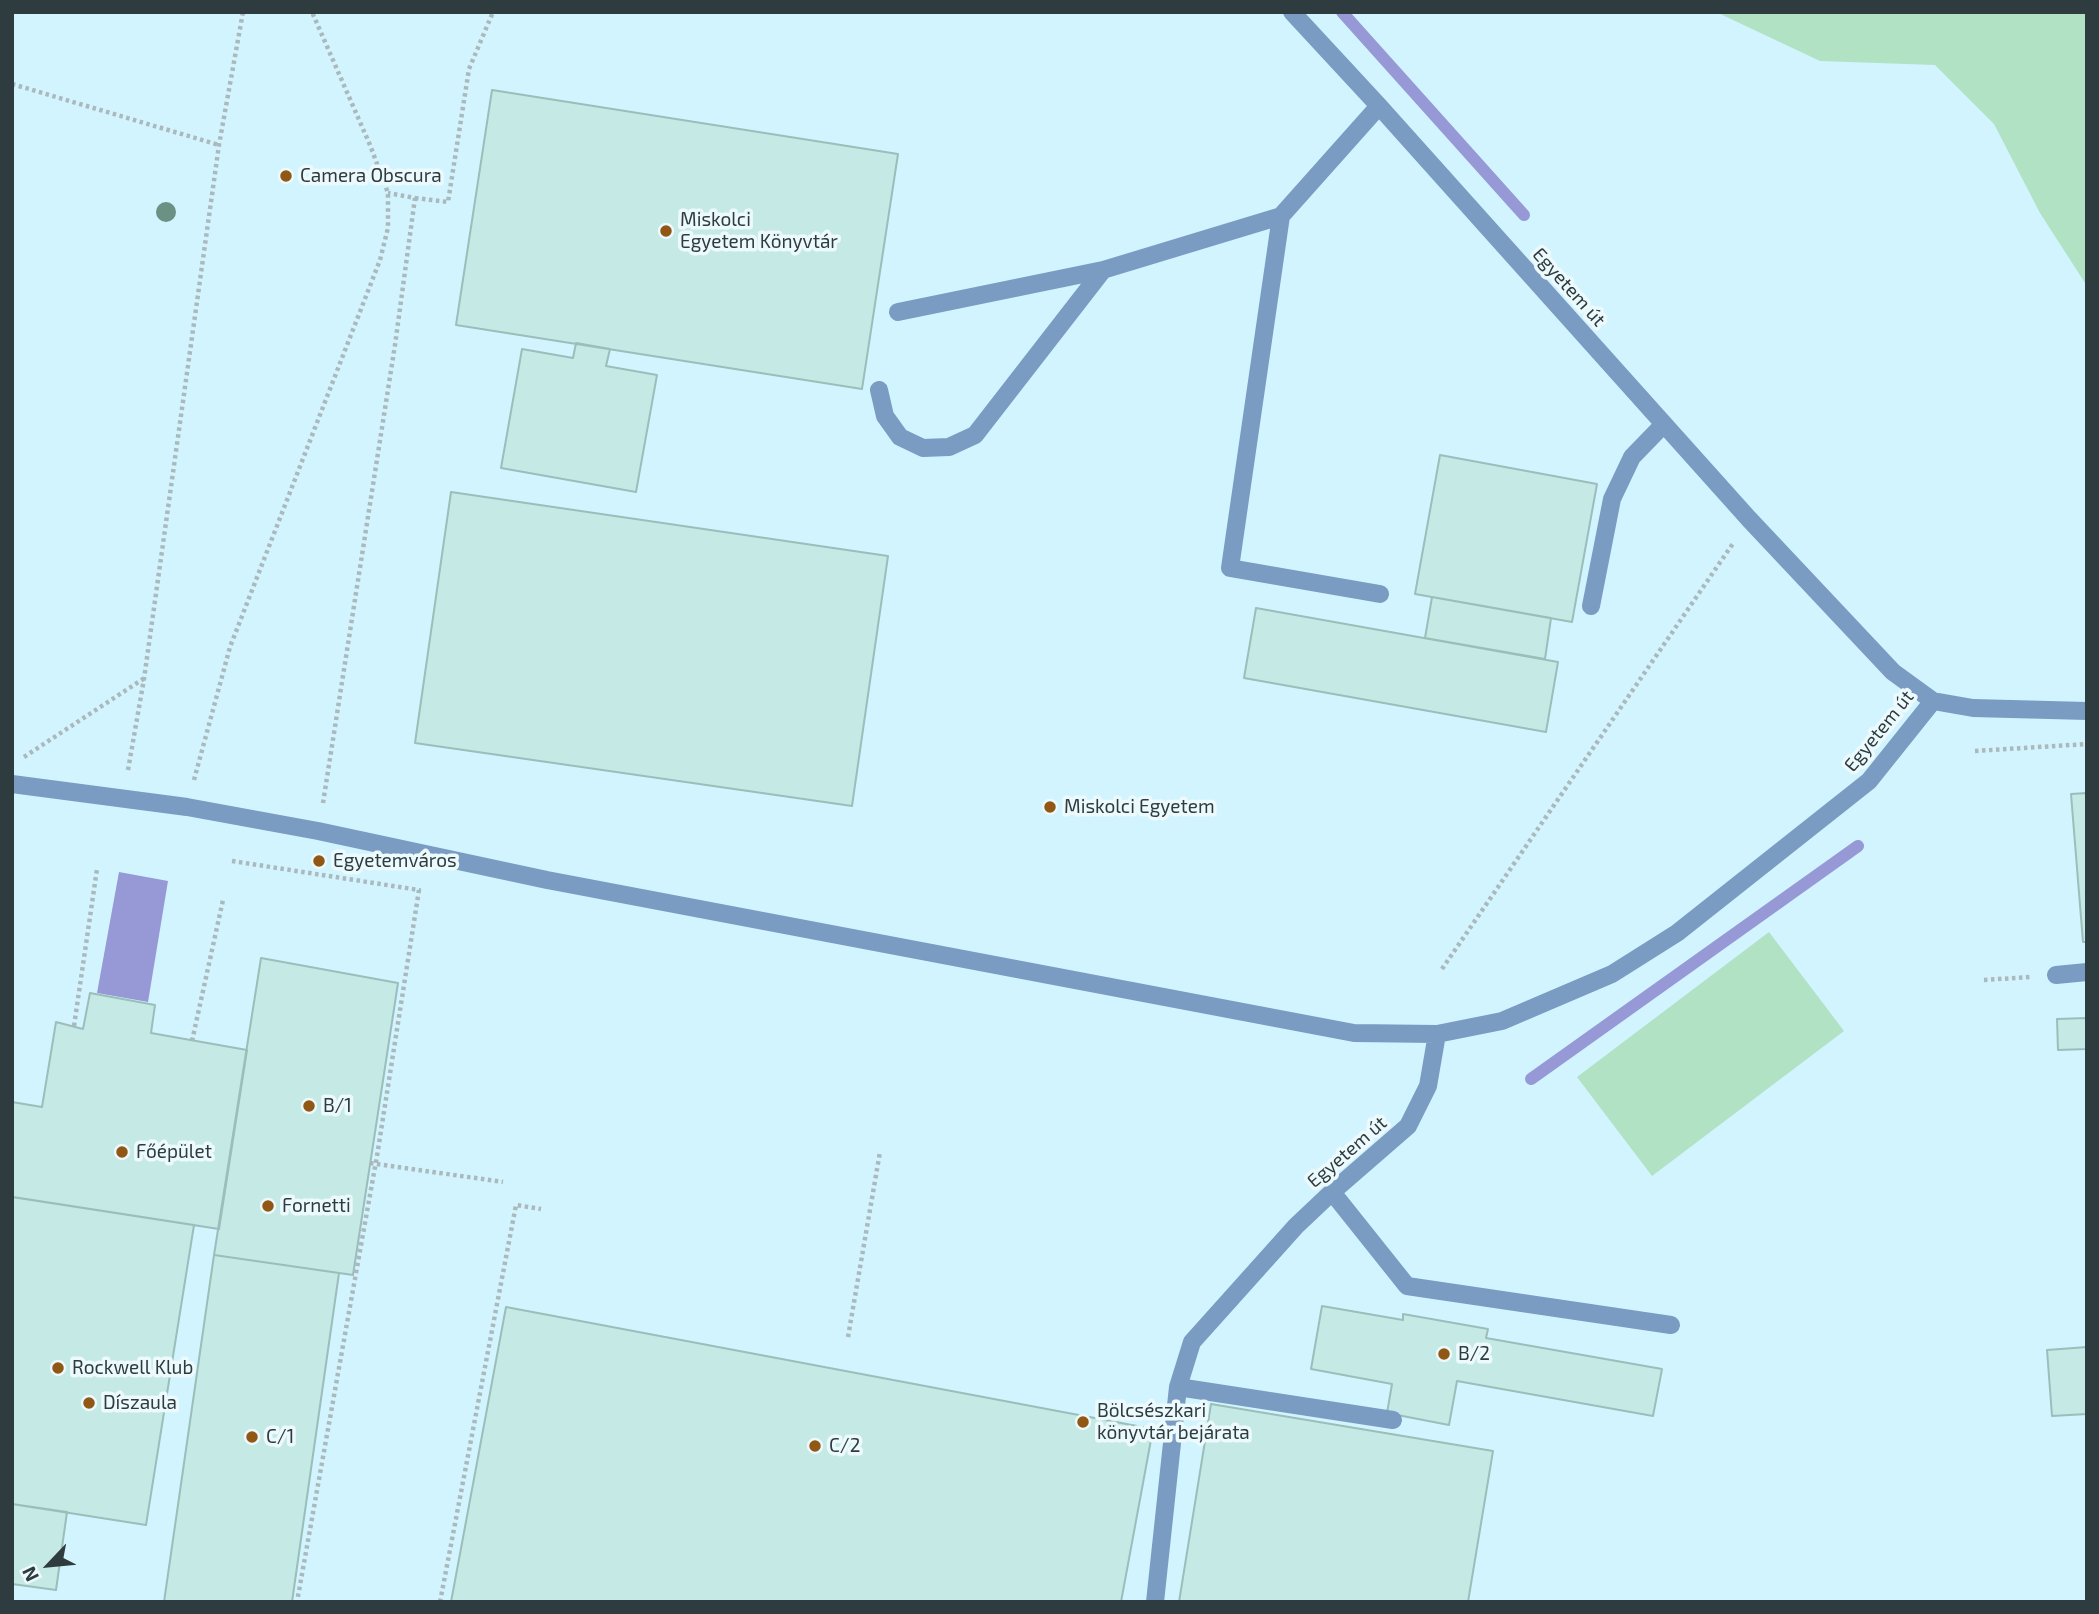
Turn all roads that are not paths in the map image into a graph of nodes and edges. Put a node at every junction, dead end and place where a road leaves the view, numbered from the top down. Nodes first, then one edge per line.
1 (1292, 12) edge
2 (1379, 106) junction
3 (1281, 216) junction
4 (1103, 270) junction
5 (898, 312) dead end
6 (879, 390) dead end
7 (1664, 424) junction
8 (1380, 594) dead end
9 (1591, 606) dead end
10 (1933, 701) junction
11 (2087, 711) edge
12 (12, 783) edge
13 (2087, 972) edge
14 (2056, 975) road end
15 (1437, 1034) junction
16 (1332, 1192) junction
17 (1671, 1325) dead end
18 (1178, 1387) junction
19 (1393, 1420) dead end
20 (1155, 1602) edge

1 - 2 street, Egyetem út
2 - 3 street
2 - 7 street, Egyetem út
3 - 4 street
3 - 8 street
4 - 5 street
4 - 6 street
7 - 9 street
7 - 10 street, Egyetem út
10 - 11 street
10 - 15 street, Egyetem út
12 - 15 street
13 - 14 street
15 - 16 street, Egyetem út
16 - 17 street
16 - 18 street, Egyetem út
18 - 19 street
18 - 20 street

